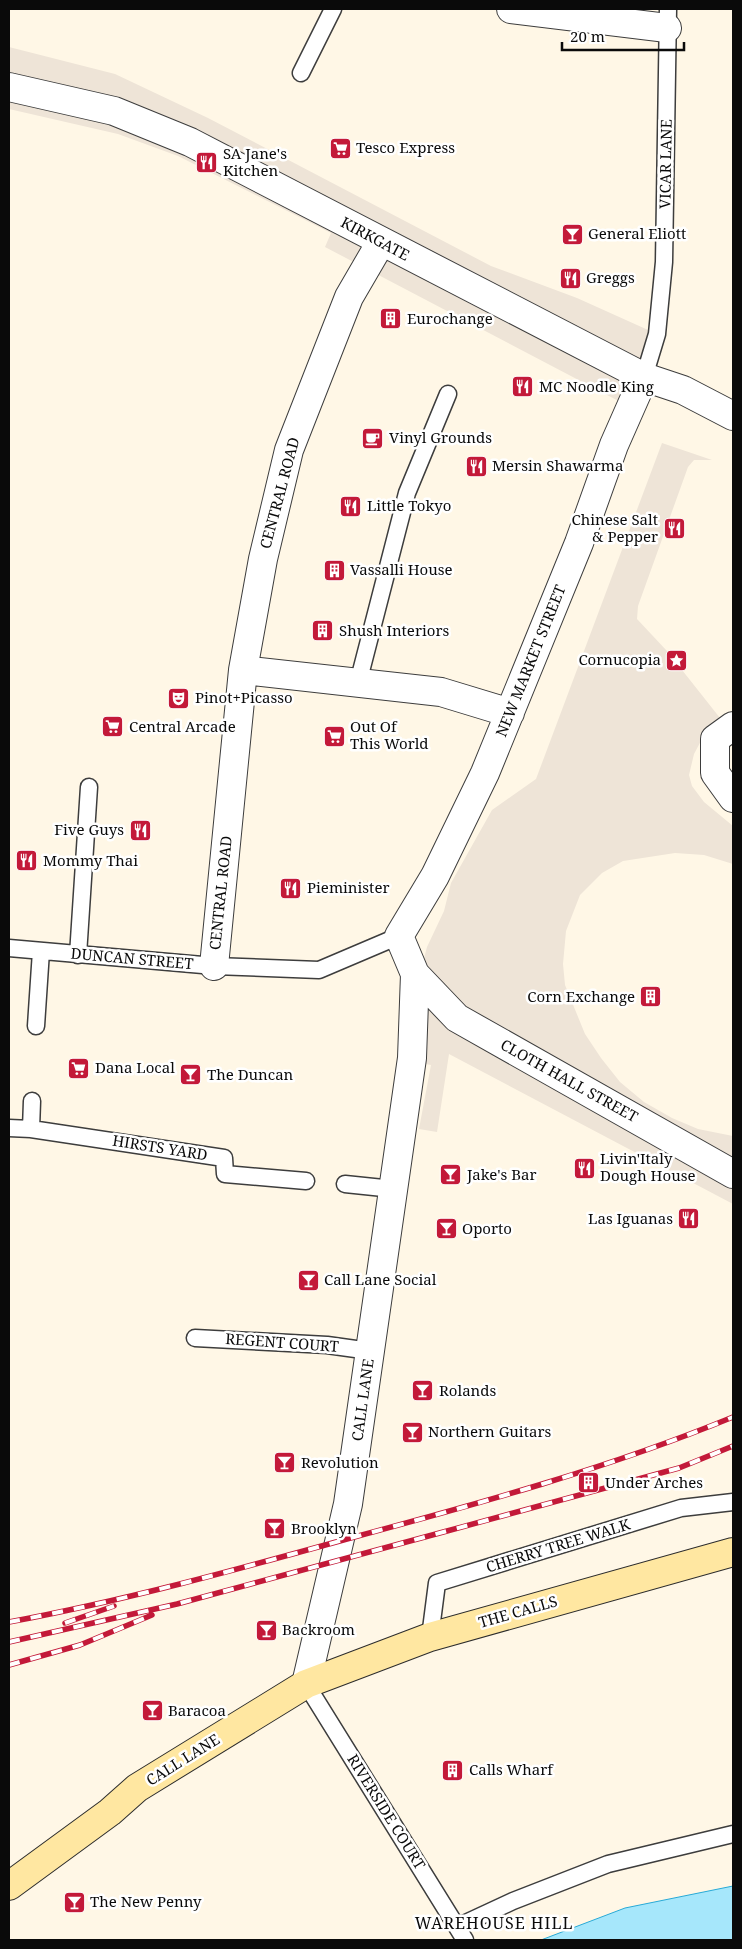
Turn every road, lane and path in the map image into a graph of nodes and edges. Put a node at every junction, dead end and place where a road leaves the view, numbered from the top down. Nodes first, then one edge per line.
1 (333, 9) edge
2 (511, 9) edge
3 (667, 19) edge
4 (301, 73) dead end
5 (9, 87) edge
6 (381, 242) junction
7 (644, 377) junction
8 (448, 394) dead end
9 (733, 416) edge
10 (243, 670) junction
11 (358, 683) junction
12 (510, 713) junction
13 (724, 733) edge
14 (89, 787) dead end
15 (733, 798) edge
16 (399, 936) junction
17 (9, 948) edge
18 (41, 951) junction
19 (78, 955) junction
20 (214, 966) junction
21 (415, 974) junction
22 (36, 1026) dead end
23 (32, 1101) dead end
24 (9, 1128) edge
25 (31, 1128) junction
26 (733, 1174) edge
27 (306, 1181) dead end
28 (345, 1184) dead end
29 (393, 1188) junction
30 (195, 1338) dead end
31 (370, 1352) junction
32 (733, 1502) edge
33 (733, 1552) edge
34 (430, 1637) junction
35 (306, 1684) junction
36 (733, 1834) edge
37 (9, 1886) edge
38 (461, 1934) edge

1 - 4 lane
2 - 3 street
3 - 7 lane, VICAR LANE
5 - 6 street, KIRKGATE
6 - 7 street, KIRKGATE
6 - 10 street, CENTRAL ROAD
7 - 9 street, KIRKGATE
7 - 12 street, NEW MARKET STREET
8 - 11 lane
10 - 11 street
10 - 20 street, CENTRAL ROAD
11 - 12 street
12 - 16 street, NEW MARKET STREET
13 - 15 street
14 - 19 lane
16 - 20 lane, DUNCAN STREET
16 - 21 street, CALL LANE
17 - 18 lane, DUNCAN STREET
18 - 19 lane, DUNCAN STREET
18 - 22 lane
19 - 20 lane, DUNCAN STREET
21 - 26 street, CLOTH HALL STREET
21 - 29 street, CALL LANE
23 - 25 lane
24 - 25 lane, HIRSTS YARD
25 - 27 lane, HIRSTS YARD
28 - 29 lane
29 - 31 street, CALL LANE
30 - 31 lane, REGENT COURT
31 - 35 street, CALL LANE
32 - 34 lane, CHERRY TREE WALK
33 - 34 street, THE CALLS
34 - 35 street, THE CALLS
35 - 37 street, CALL LANE
35 - 38 lane, RIVERSIDE COURT
36 - 38 lane

